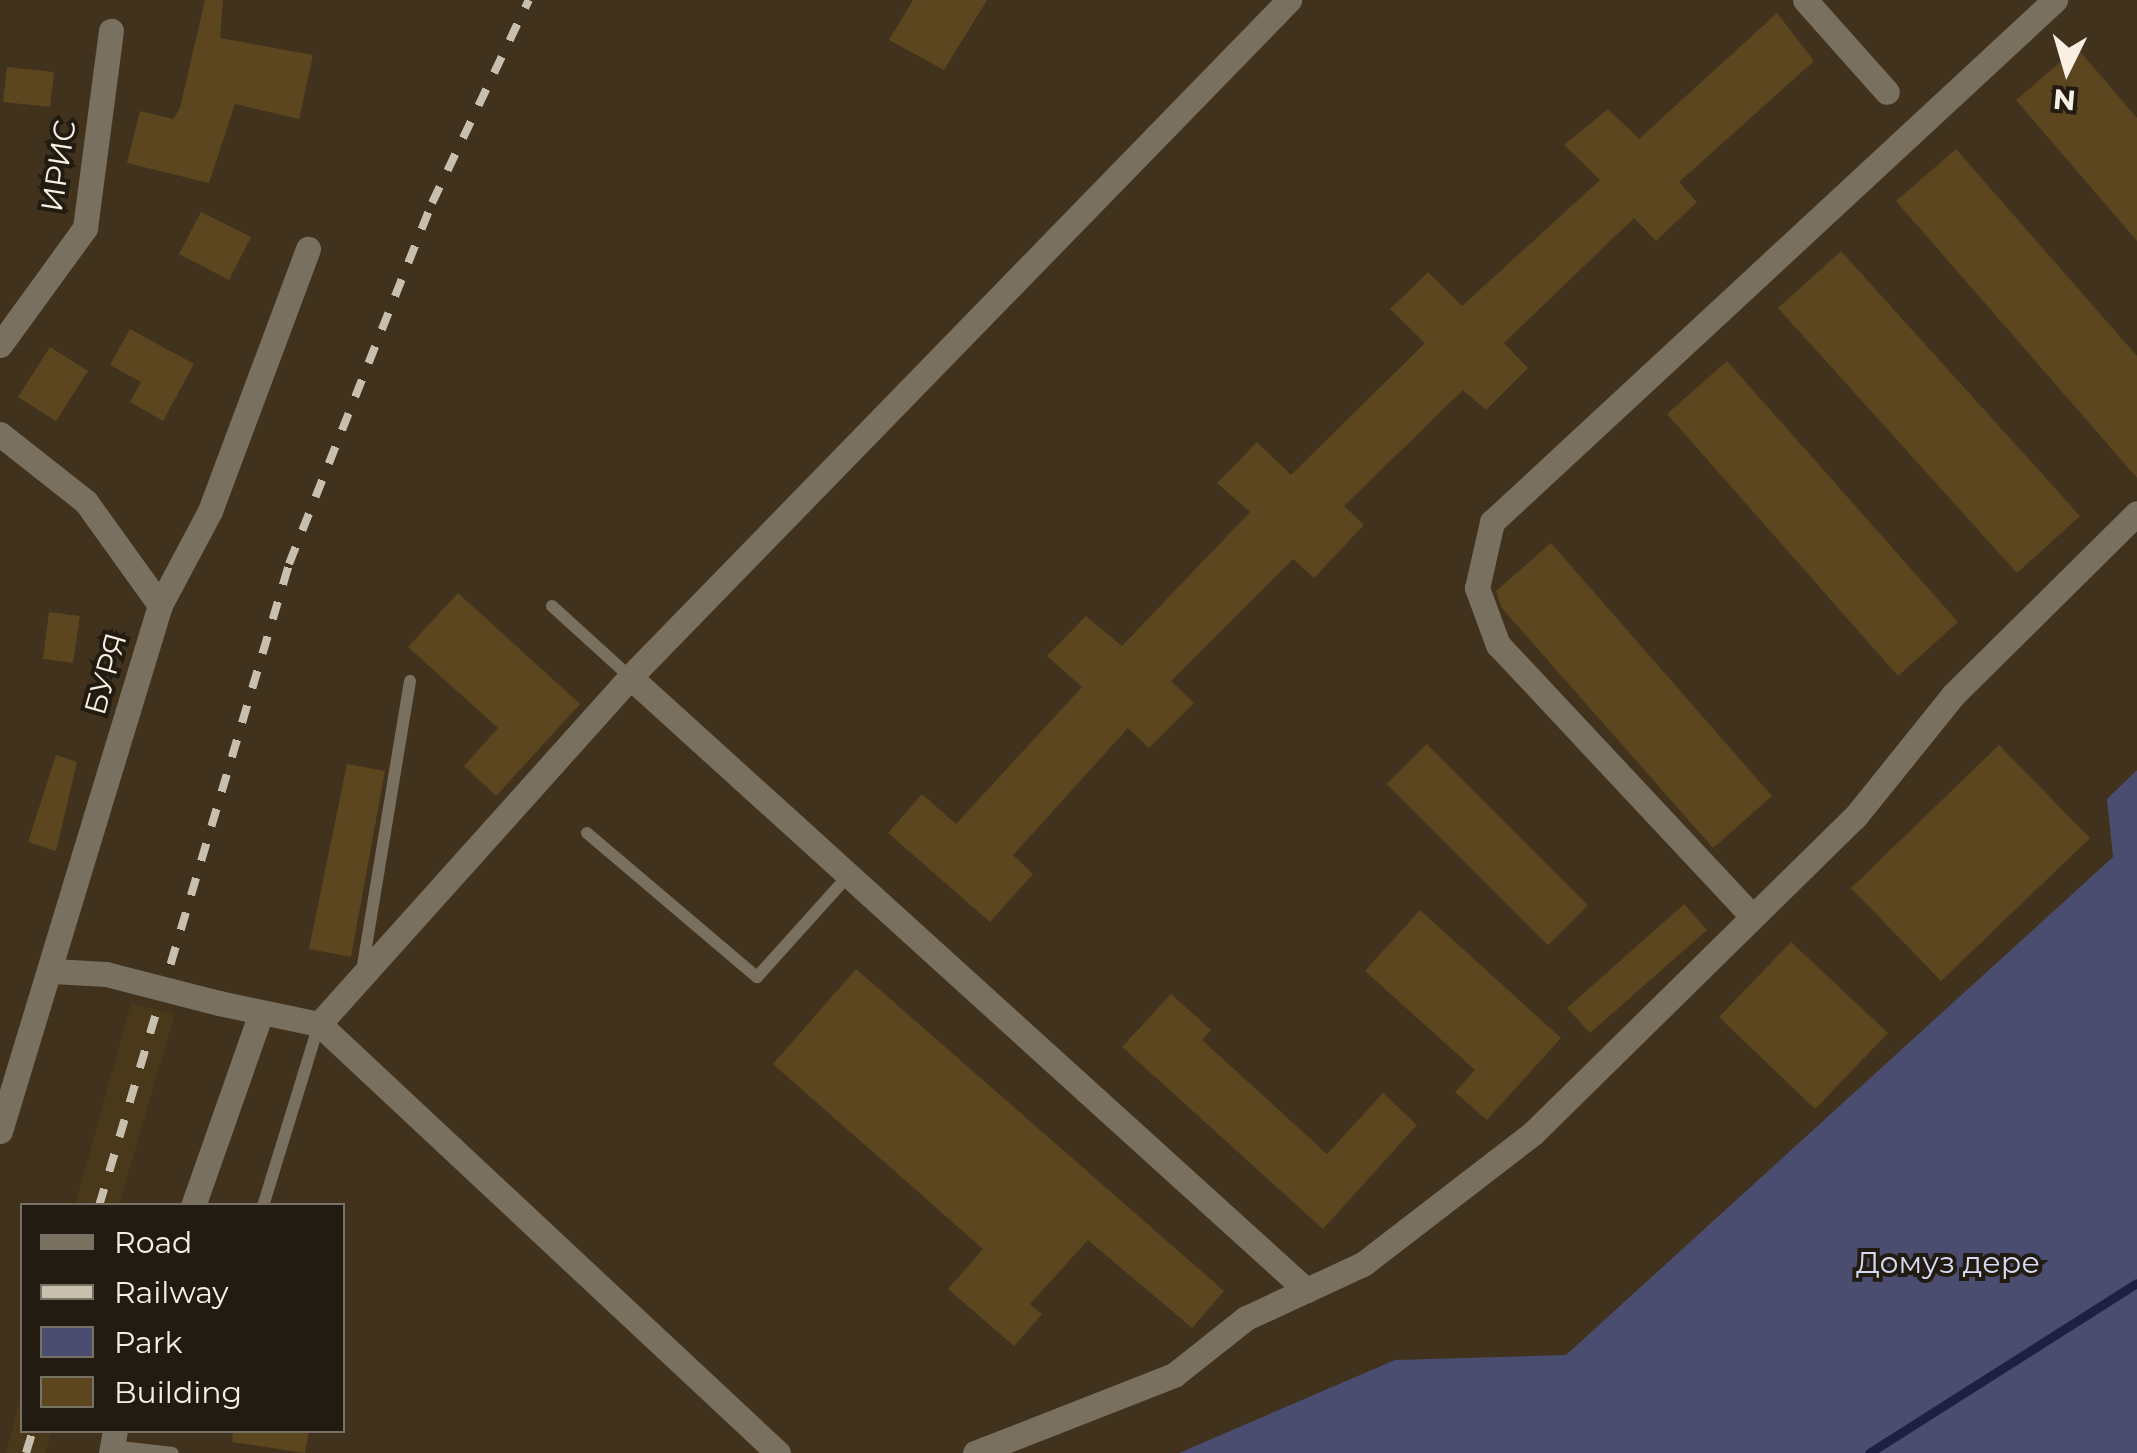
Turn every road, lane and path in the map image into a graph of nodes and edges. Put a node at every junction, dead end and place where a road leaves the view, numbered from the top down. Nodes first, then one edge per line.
1 (1289, 0) edge
2 (1805, 0) edge
3 (2054, 0) edge
4 (111, 31) dead end
5 (1886, 92) dead end
6 (308, 248) dead end
7 (0, 345) edge
8 (0, 434) edge
9 (2137, 513) edge
10 (160, 605) junction
11 (552, 606) dead end
12 (630, 676) junction
13 (410, 682) dead end
14 (587, 833) dead end
15 (848, 875) junction
16 (1752, 916) junction
17 (53, 971) junction
18 (360, 978) junction
19 (260, 1016) junction
20 (320, 1024) junction
21 (0, 1131) edge
22 (194, 1203) edge
23 (264, 1203) edge
24 (1306, 1290) junction
25 (112, 1443) edge
26 (173, 1453) edge
27 (778, 1453) edge
28 (975, 1453) edge

1 - 12 street
2 - 5 street
3 - 16 street
4 - 7 street, ИРИС
6 - 10 street, БУРЯ
8 - 10 street
9 - 16 street
10 - 17 street, БУРЯ
11 - 12 lane
12 - 15 street
12 - 18 street
13 - 18 lane
14 - 15 lane
15 - 24 street
16 - 24 street
17 - 19 street, bridge
17 - 21 street, БУРЯ
18 - 20 street
19 - 20 street
19 - 22 street
20 - 23 lane
20 - 27 street
24 - 28 street
25 - 26 lane

